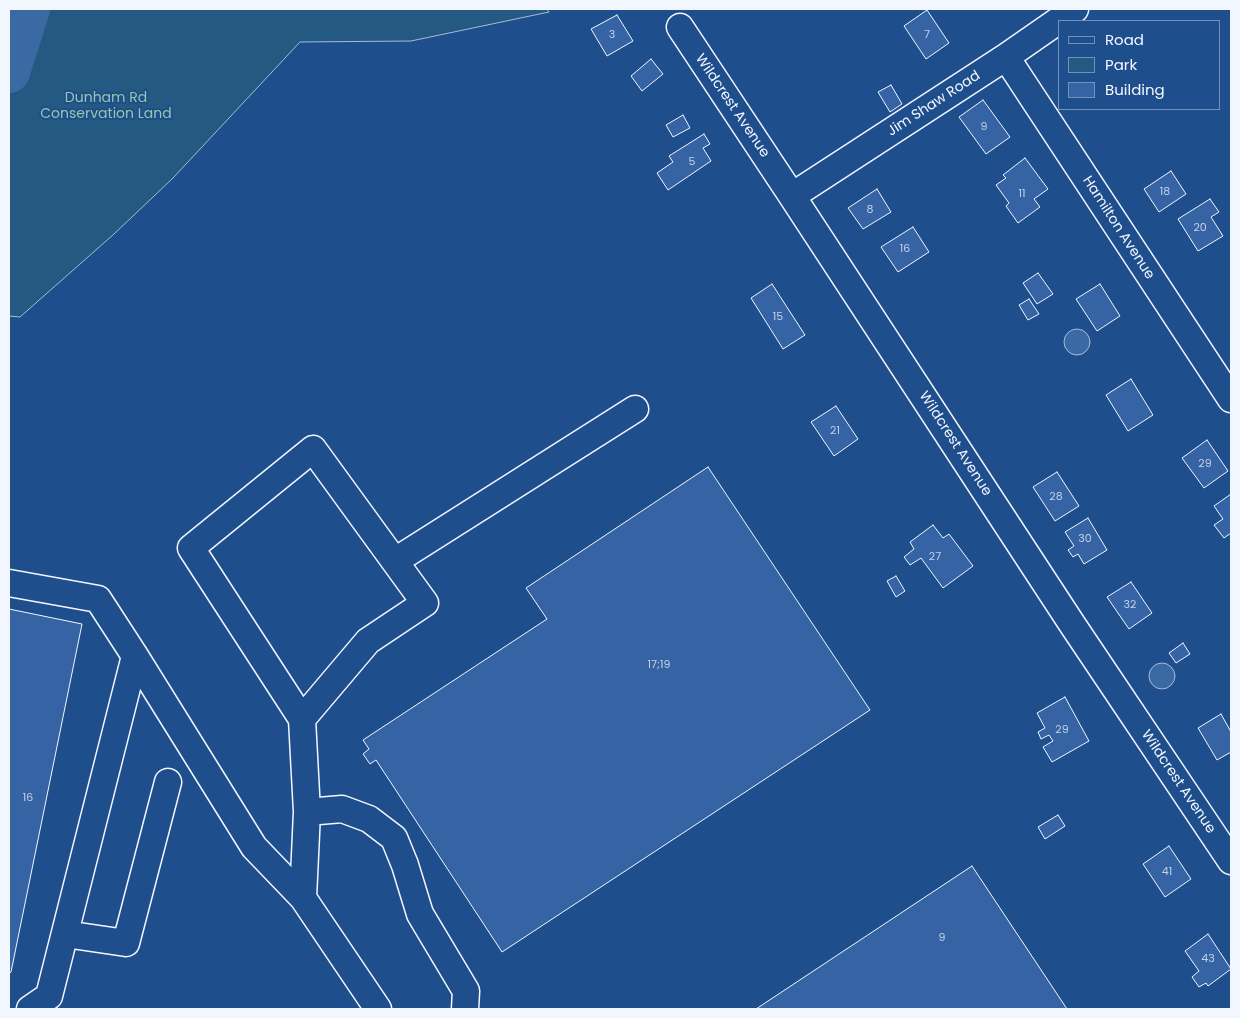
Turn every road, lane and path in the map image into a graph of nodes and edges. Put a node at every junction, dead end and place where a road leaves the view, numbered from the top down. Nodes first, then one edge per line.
1 (1075, 9) edge
2 (1059, 20) edge
3 (1058, 21) edge
4 (680, 27) dead end
5 (1006, 57) junction
6 (792, 196) junction
7 (1231, 399) edge
8 (635, 409) dead end
9 (395, 561) junction
10 (9, 583) edge
11 (135, 656) junction
12 (302, 719) junction
13 (168, 782) dead end
14 (307, 812) junction
15 (1231, 861) edge
16 (303, 898) junction
17 (65, 934) junction
18 (30, 1009) edge
19 (378, 1009) edge
20 (466, 1009) edge

1 - 2 street, Jim Shaw Road
3 - 5 street, Jim Shaw Road
4 - 6 street, Wildcrest Avenue
5 - 6 street, Jim Shaw Road
5 - 7 street, Hamilton Avenue
6 - 15 street, Wildcrest Avenue
8 - 9 street
9 - 12 street
9 - 12 street
10 - 11 street
11 - 16 street
11 - 17 street
12 - 14 street
13 - 17 street
14 - 16 street
14 - 20 street
16 - 19 street
17 - 18 street

